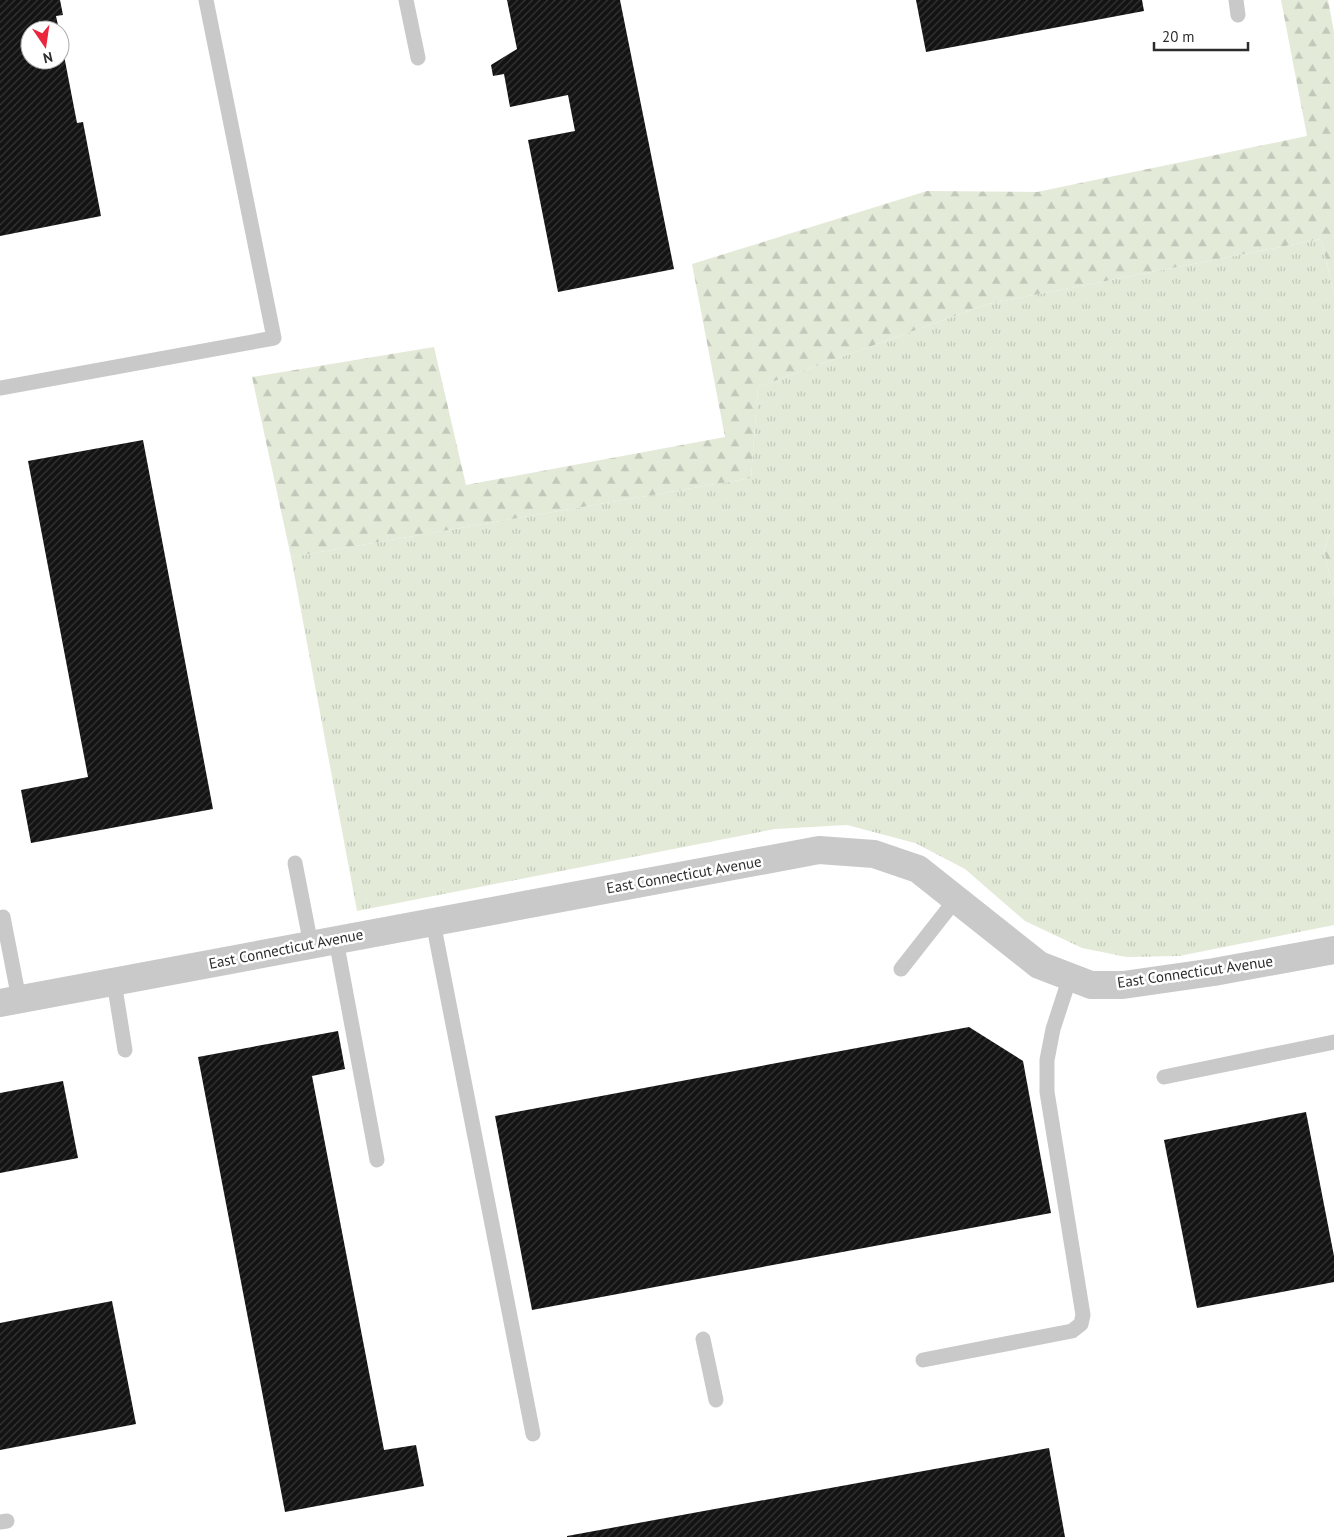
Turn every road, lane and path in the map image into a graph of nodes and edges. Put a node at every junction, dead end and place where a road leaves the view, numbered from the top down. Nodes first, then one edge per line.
1 (206, 0) edge
2 (406, 0) edge
3 (1236, 0) edge
4 (1238, 15) dead end
5 (418, 58) dead end
6 (0, 388) edge
7 (294, 863) dead end
8 (956, 899) junction
9 (4, 918) dead end
10 (433, 922) junction
11 (324, 942) junction
12 (1334, 950) edge
13 (902, 969) dead end
14 (1070, 977) junction
15 (114, 982) junction
16 (10, 1001) edge
17 (1334, 1042) edge
18 (126, 1050) dead end
19 (1164, 1077) dead end
20 (377, 1160) dead end
21 (703, 1339) dead end
22 (923, 1360) dead end
23 (716, 1400) dead end
24 (533, 1434) dead end

1 - 6 lane
2 - 5 lane
3 - 4 lane
7 - 11 lane
8 - 10 street, East Connecticut Avenue
8 - 13 lane
8 - 14 street, East Connecticut Avenue
9 - 16 lane
10 - 11 street, East Connecticut Avenue
10 - 24 lane
11 - 15 street, East Connecticut Avenue
11 - 20 lane
12 - 14 street, East Connecticut Avenue
14 - 22 lane
15 - 16 street, East Connecticut Avenue
15 - 18 lane
17 - 19 lane
21 - 23 lane

